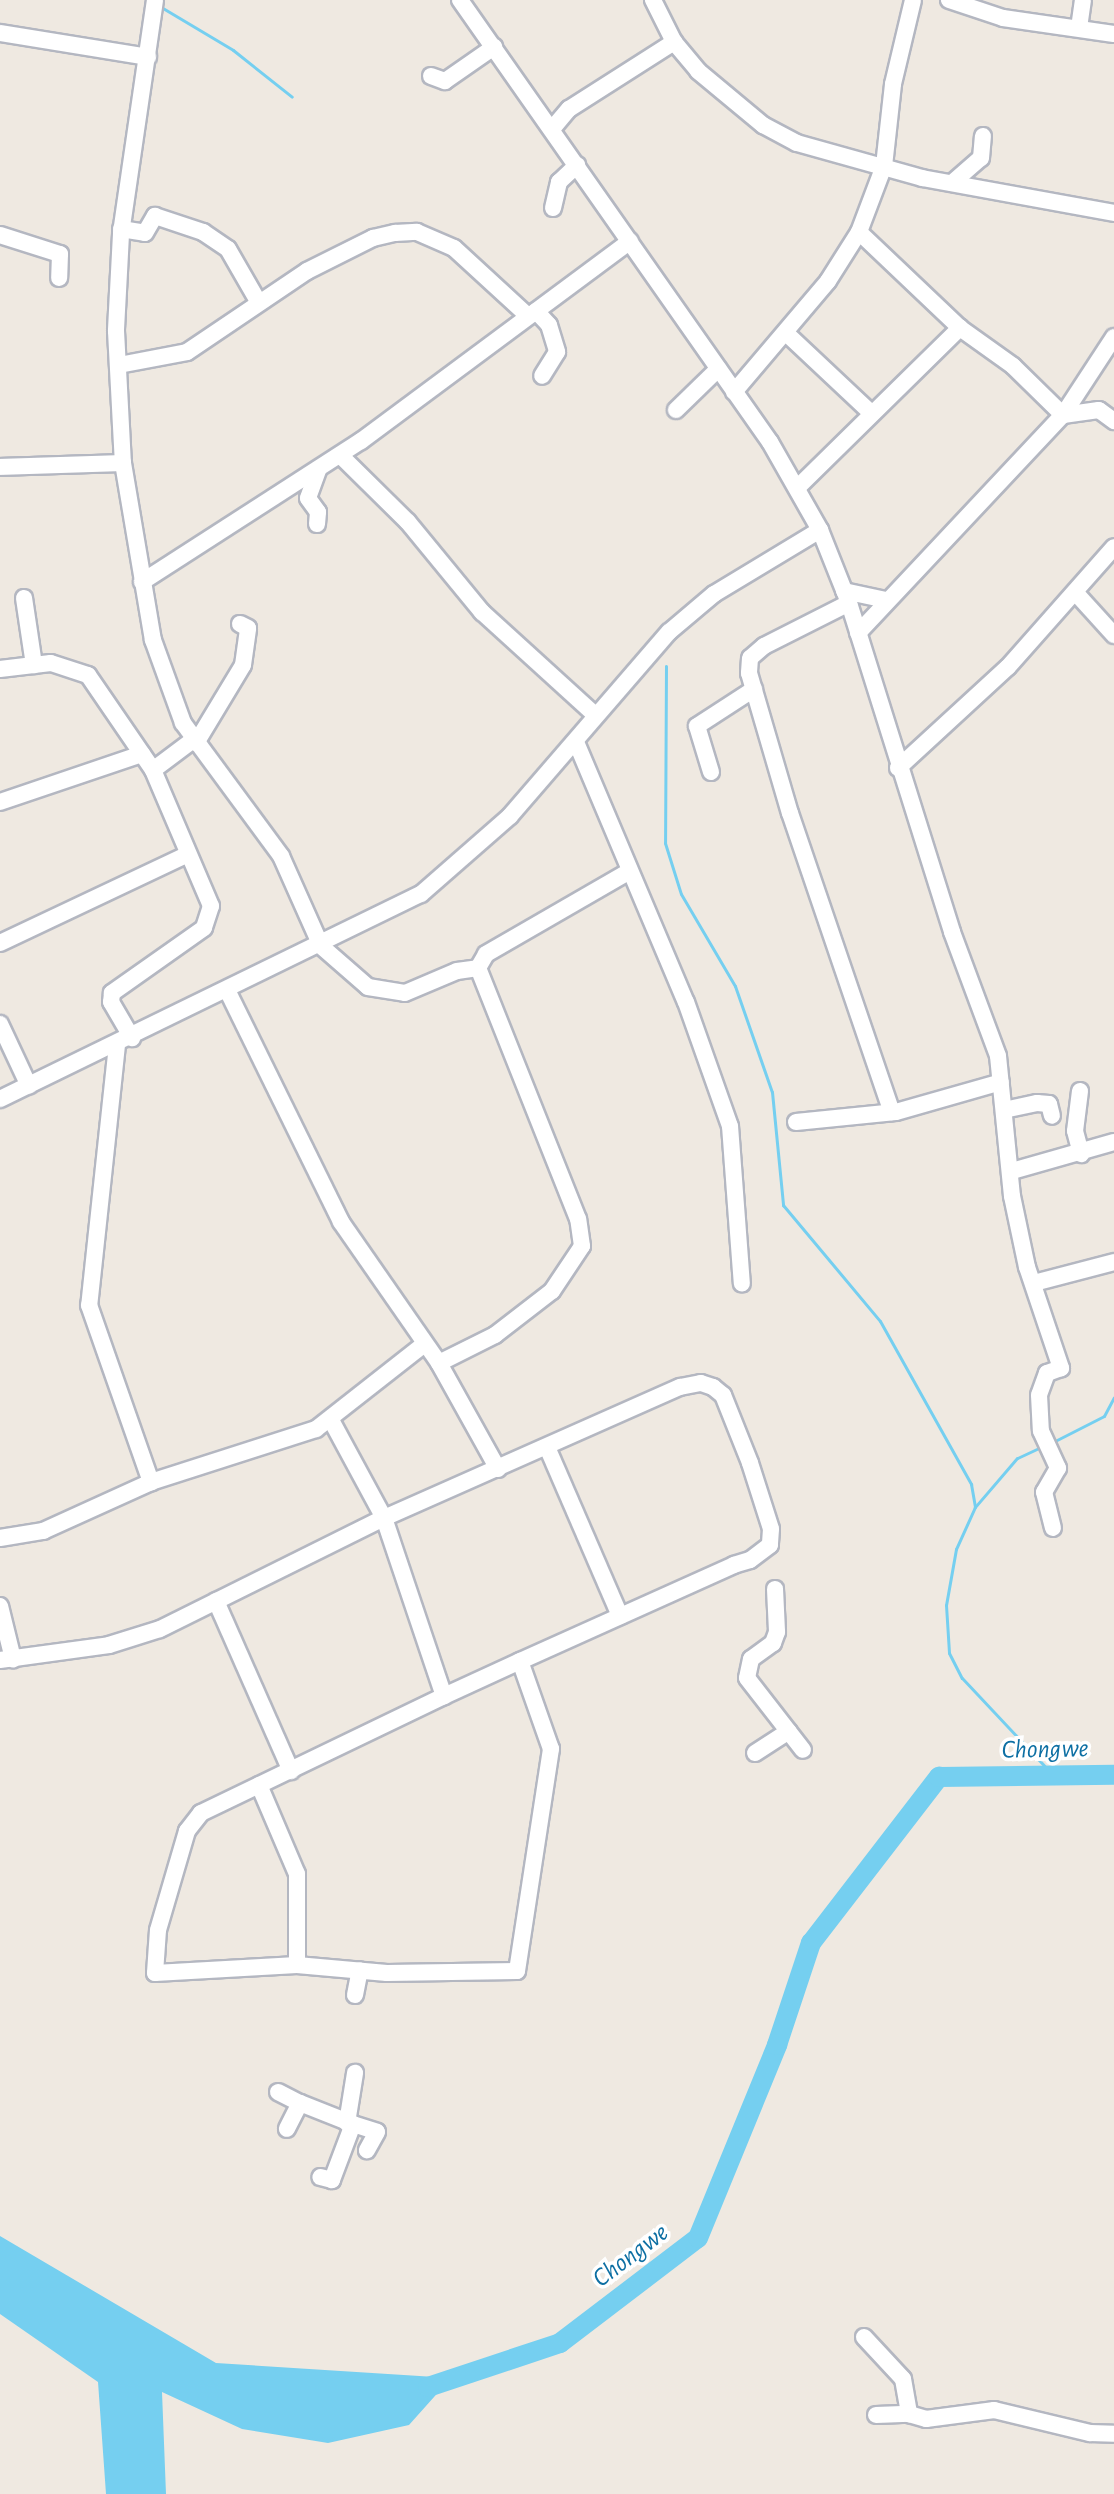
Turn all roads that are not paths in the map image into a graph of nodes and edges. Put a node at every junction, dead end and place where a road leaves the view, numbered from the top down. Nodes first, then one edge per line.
1 (155, 0) edge
2 (460, 0) edge
3 (653, 0) edge
4 (913, 0) edge
5 (949, 0) edge
6 (1083, 0) edge
7 (1079, 28) junction
8 (0, 33) edge
9 (1114, 34) edge
10 (674, 42) junction
11 (494, 47) junction
12 (148, 57) junction
13 (431, 76) dead end
14 (552, 129) junction
15 (983, 136) dead end
16 (577, 165) junction
17 (884, 166) junction
18 (952, 183) junction
19 (553, 208) dead end
20 (1114, 213) edge
21 (121, 229) junction
22 (859, 232) junction
23 (0, 235) edge
24 (630, 241) junction
25 (59, 278) dead end
26 (259, 303) junction
27 (532, 314) junction
28 (960, 328) junction
29 (786, 333) junction
30 (1114, 337) edge
31 (119, 365) junction
32 (718, 369) junction
33 (542, 376) dead end
34 (734, 392) junction
35 (676, 410) dead end
36 (870, 412) junction
37 (1063, 415) junction
38 (1114, 421) edge
39 (340, 455) junction
40 (123, 463) junction
41 (0, 467) edge
42 (318, 470) junction
43 (799, 486) junction
44 (317, 524) dead end
45 (820, 530) junction
46 (1114, 547) edge
47 (142, 582) junction
48 (1075, 592) junction
49 (846, 597) junction
50 (24, 598) dead end
51 (886, 600) junction
52 (240, 624) dead end
53 (858, 633) junction
54 (1114, 635) edge
55 (34, 665) junction
56 (0, 669) edge
57 (754, 689) junction
58 (595, 715) junction
59 (195, 742) junction
60 (576, 742) junction
61 (142, 754) junction
62 (898, 768) junction
63 (153, 770) junction
64 (711, 772) dead end
65 (0, 802) edge
66 (188, 854) junction
67 (628, 872) junction
68 (0, 943) edge
69 (321, 946) junction
70 (478, 968) junction
71 (228, 992) junction
72 (0, 1024) edge
73 (124, 1041) junction
74 (1001, 1082) junction
75 (29, 1086) junction
76 (1080, 1091) dead end
77 (0, 1099) edge
78 (1004, 1110) junction
79 (892, 1112) junction
80 (1052, 1116) dead end
81 (796, 1122) dead end
82 (1114, 1142) edge
83 (1081, 1154) junction
84 (1012, 1171) junction
85 (1114, 1262) edge
86 (1034, 1283) junction
87 (742, 1284) dead end
88 (423, 1345) junction
89 (439, 1363) junction
90 (331, 1420) junction
91 (547, 1447) junction
92 (498, 1469) junction
93 (151, 1482) junction
94 (384, 1518) junction
95 (1053, 1528) dead end
96 (0, 1538) edge
97 (775, 1589) dead end
98 (216, 1601) junction
99 (0, 1606) edge
100 (620, 1616) junction
101 (7, 1660) edge
102 (520, 1661) junction
103 (444, 1696) junction
104 (789, 1731) junction
105 (803, 1750) dead end
106 (755, 1753) dead end
107 (291, 1771) junction
108 (259, 1785) junction
109 (297, 1965) junction
110 (360, 1970) junction
111 (355, 1995) dead end
112 (355, 2073) dead end
113 (278, 2092) dead end
114 (300, 2103) junction
115 (350, 2123) junction
116 (287, 2129) dead end
117 (367, 2150) dead end
118 (320, 2177) dead end
119 (864, 2337) dead end
120 (909, 2414) junction
121 (876, 2415) dead end
122 (1114, 2434) edge

1 - 12 street
2 - 11 street
3 - 10 street
4 - 17 street
5 - 7 street
6 - 7 street
7 - 9 street
8 - 12 street
10 - 14 street
10 - 17 street
11 - 13 street
11 - 14 street
12 - 21 street
14 - 16 street
15 - 18 street
16 - 19 street
16 - 24 street
17 - 18 street
17 - 22 street
18 - 20 street
21 - 26 street
21 - 31 street
22 - 28 street
22 - 29 street
23 - 25 street
24 - 27 street
24 - 32 street
26 - 27 street
26 - 31 street
27 - 33 street
27 - 39 street
28 - 36 street
28 - 37 street
29 - 34 street
29 - 36 street
30 - 37 street
31 - 40 street
32 - 34 street
32 - 35 street
34 - 43 street
36 - 43 street
37 - 38 street
37 - 51 street
39 - 42 street
39 - 58 street
40 - 41 street
40 - 47 street
42 - 44 street
42 - 47 street
43 - 45 street
45 - 49 street
45 - 58 street
46 - 48 street
47 - 59 street
48 - 54 street
48 - 62 street
49 - 51 street
49 - 53 street
49 - 57 street
50 - 55 street
51 - 53 street
52 - 59 street
53 - 62 street
55 - 56 street
55 - 61 street
57 - 64 street
57 - 79 street
58 - 60 street
59 - 63 street
59 - 69 street
60 - 67 street
60 - 69 street
61 - 63 street
61 - 65 street
62 - 74 street
63 - 66 street
66 - 68 street
66 - 73 street
67 - 70 street
67 - 87 street
69 - 70 street
69 - 71 street
70 - 89 street
71 - 73 street
71 - 88 street
72 - 75 street
73 - 75 street
73 - 93 street
74 - 78 street
74 - 79 street
75 - 77 street
76 - 83 street
78 - 80 street
78 - 84 street
79 - 81 street
82 - 83 street
83 - 84 street
84 - 86 street
85 - 86 street
86 - 95 street
88 - 89 street
88 - 90 street
89 - 92 street
90 - 93 street
90 - 94 street
91 - 92 street
91 - 100 street
91 - 100 street
92 - 94 street
93 - 96 street
94 - 98 street
94 - 103 street
97 - 104 street
98 - 101 street
98 - 107 street
99 - 101 street
100 - 102 street
102 - 103 street
102 - 110 street
103 - 107 street
104 - 105 street
104 - 106 street
107 - 108 street
108 - 109 street
108 - 109 street
109 - 110 street
110 - 111 street
112 - 115 street
113 - 114 street
114 - 115 street
114 - 116 street
115 - 117 street
115 - 118 street
119 - 120 street
120 - 121 street
120 - 122 street

